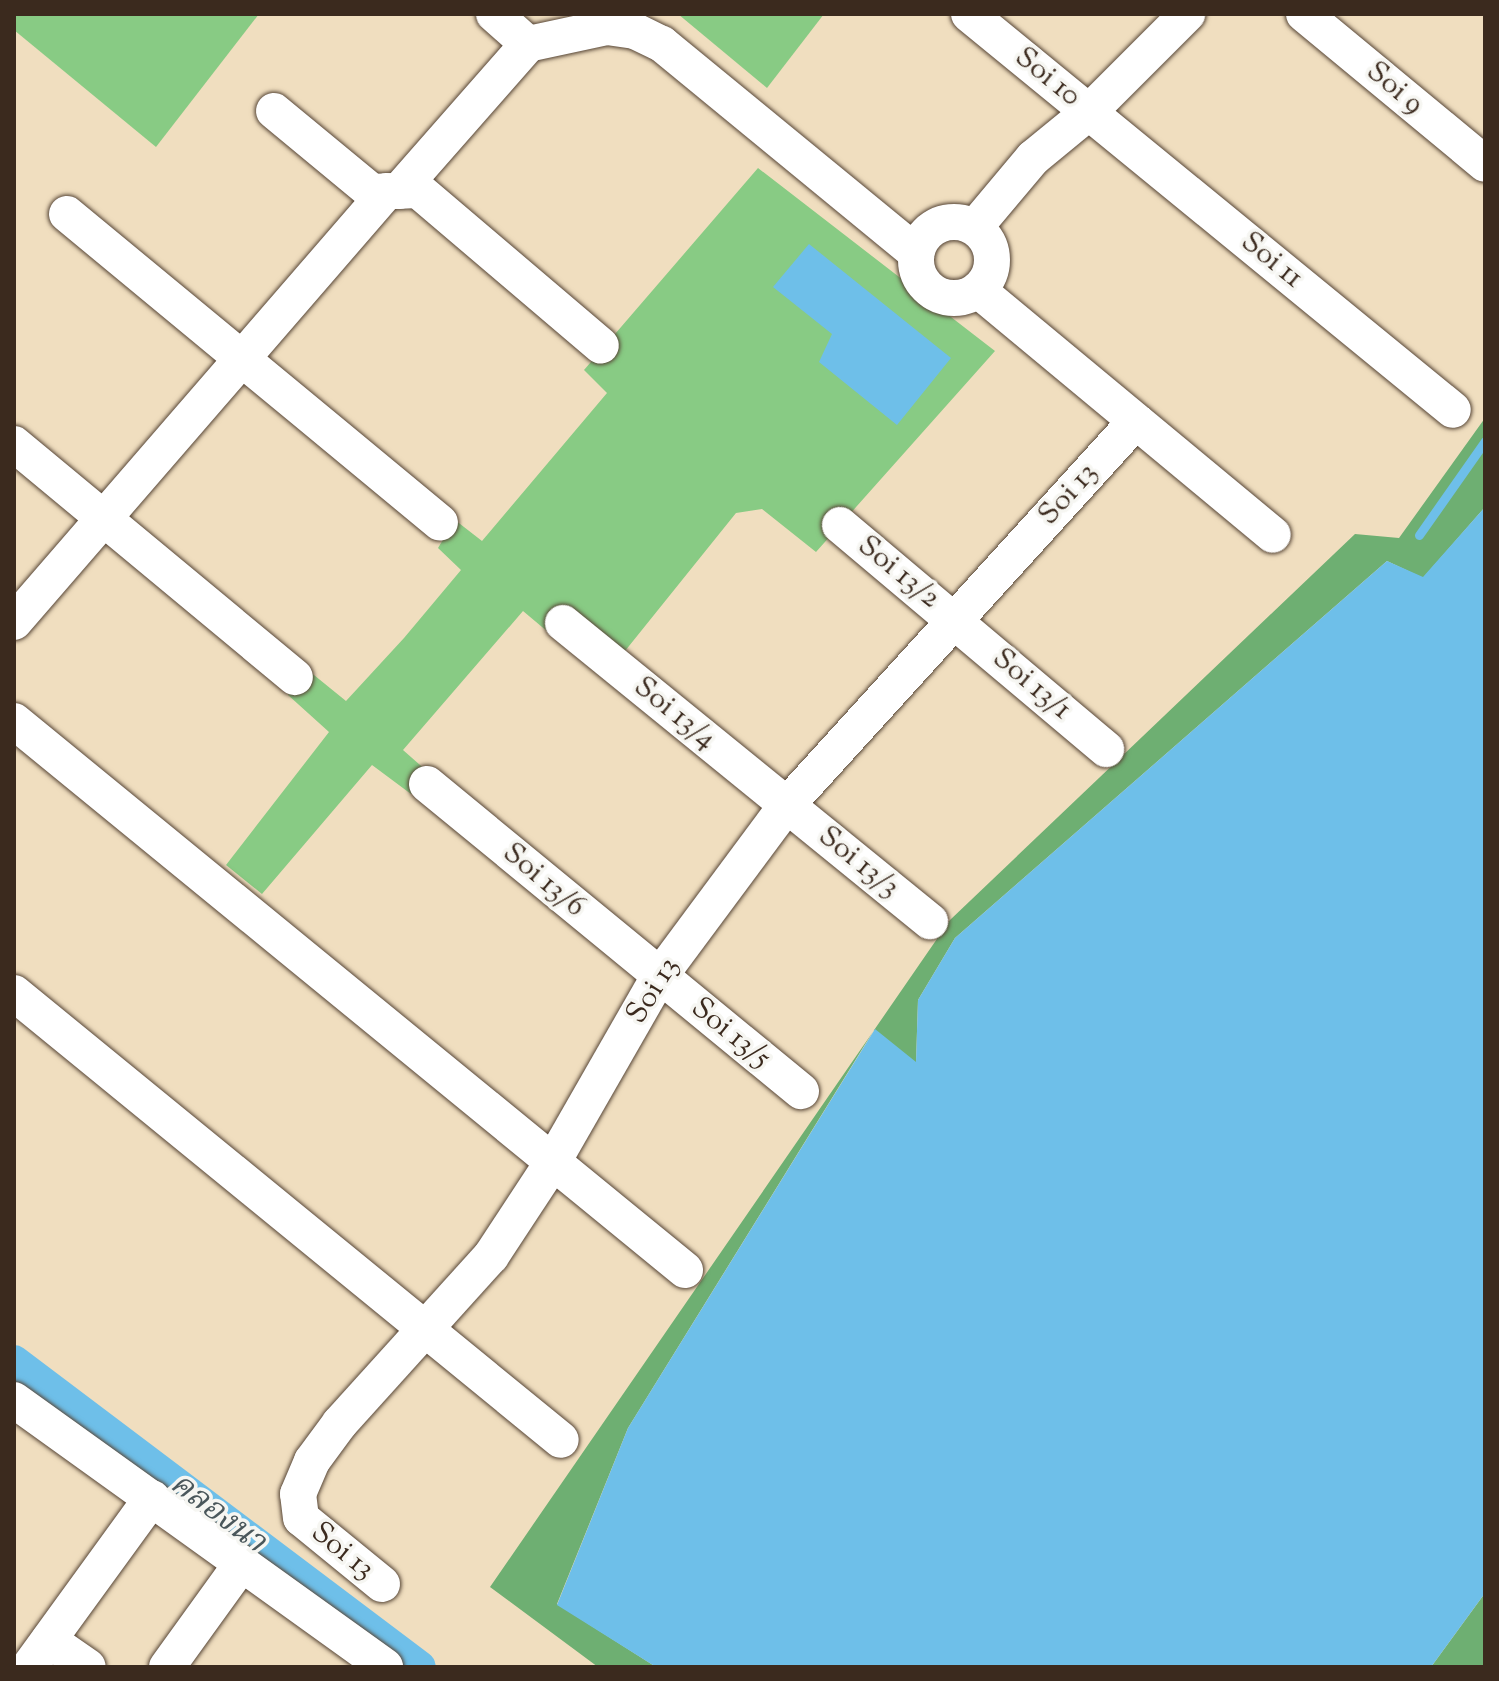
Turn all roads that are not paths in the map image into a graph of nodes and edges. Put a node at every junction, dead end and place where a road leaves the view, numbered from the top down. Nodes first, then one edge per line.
1 (494, 14) edge
2 (969, 14) edge
3 (1187, 14) edge
4 (1304, 14) edge
5 (528, 44) junction
6 (274, 111) dead end
7 (1089, 112) junction
8 (1485, 164) edge
9 (393, 191) junction
10 (67, 214) dead end
11 (975, 227) junction
12 (916, 253) junction
13 (978, 290) junction
14 (601, 346) dead end
15 (242, 359) junction
16 (1453, 410) dead end
17 (1136, 421) junction
18 (14, 444) edge
19 (104, 519) junction
20 (440, 523) dead end
21 (840, 525) dead end
22 (1273, 535) dead end
23 (956, 621) junction
24 (14, 622) edge
25 (563, 623) dead end
26 (295, 677) dead end
27 (14, 721) edge
28 (1106, 749) dead end
29 (427, 784) dead end
30 (786, 806) junction
31 (930, 921) dead end
32 (659, 977) junction
33 (14, 993) edge
34 (801, 1091) dead end
35 (554, 1160) junction
36 (685, 1270) dead end
37 (428, 1330) junction
38 (14, 1400) edge
39 (561, 1440) dead end
40 (152, 1498) junction
41 (242, 1563) junction
42 (382, 1584) dead end
43 (39, 1653) edge
44 (88, 1667) edge
45 (167, 1667) edge
46 (385, 1667) edge

1 - 5 street
2 - 7 street, Soi 10
3 - 7 street
4 - 8 street, Soi 9
5 - 9 street
5 - 12 street
6 - 9 street
7 - 11 street
7 - 16 street, Soi 11
9 - 14 street
9 - 15 street
10 - 15 street
11 - 12 street
11 - 13 street
12 - 13 street
13 - 17 street
15 - 19 street
15 - 20 street
17 - 22 street
17 - 23 street, Soi 13
18 - 19 street
19 - 24 street
19 - 26 street
21 - 23 street, Soi 13/2
23 - 28 street, Soi 13/1
23 - 30 street, Soi 13
25 - 30 street, Soi 13/4
27 - 35 street
29 - 32 street, Soi 13/6
30 - 31 street, Soi 13/3
30 - 32 street, Soi 13
32 - 34 street, Soi 13/5
32 - 35 street, Soi 13
33 - 37 street
35 - 36 street
35 - 37 street, Soi 13
37 - 39 street
37 - 42 street, Soi 13
38 - 40 street
40 - 41 street
40 - 43 street
41 - 45 street
41 - 46 street
43 - 44 street

